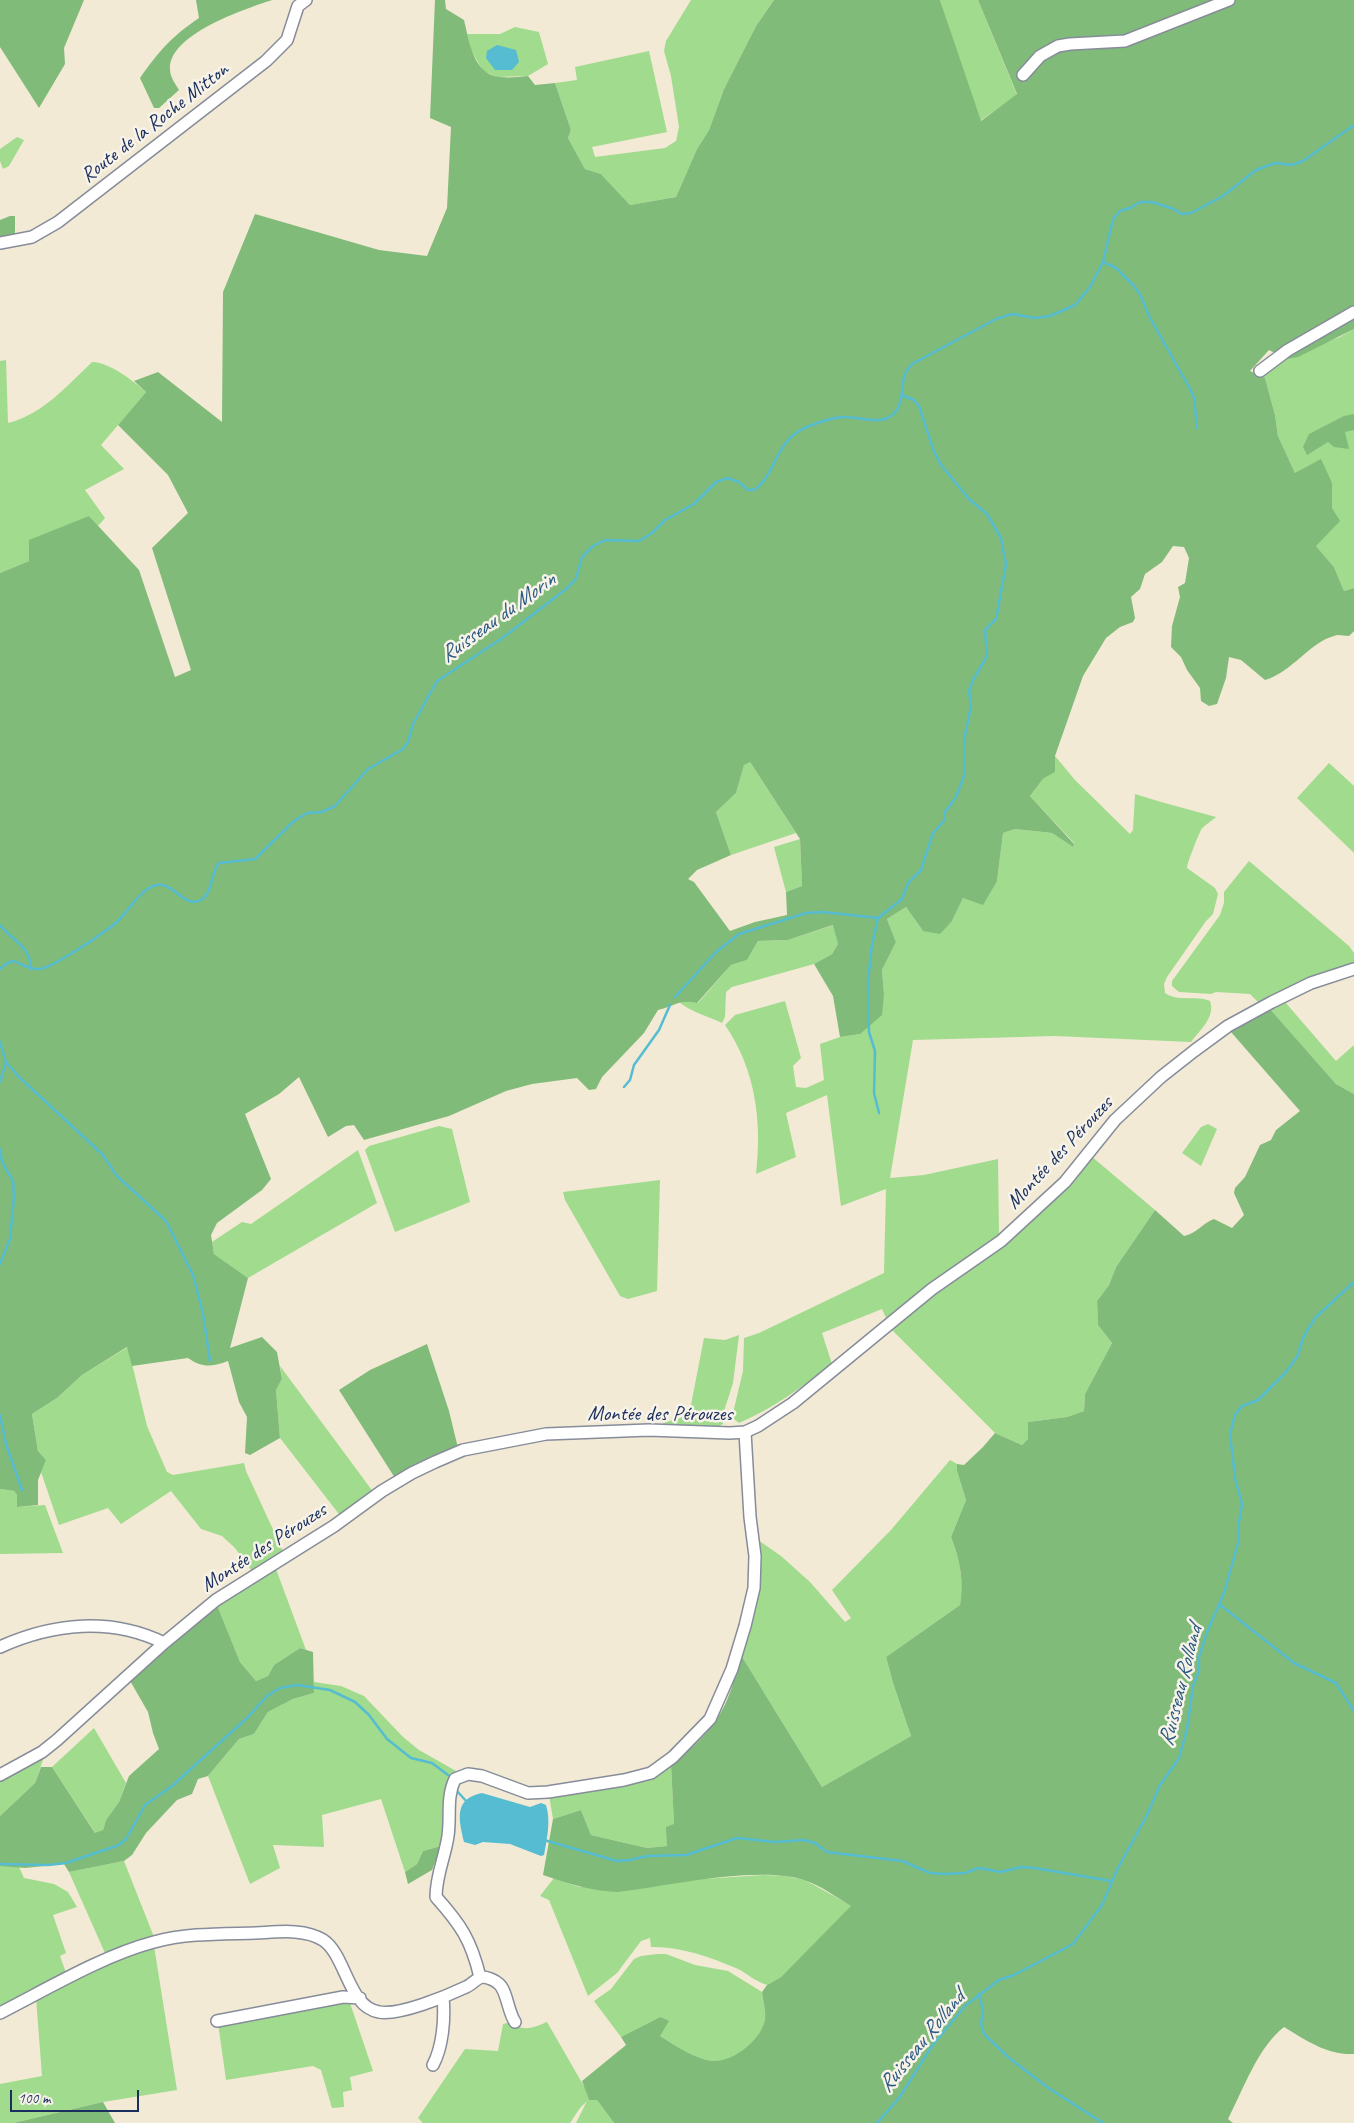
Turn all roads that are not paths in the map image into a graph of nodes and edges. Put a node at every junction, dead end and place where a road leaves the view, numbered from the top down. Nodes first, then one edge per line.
1 (306, 0) edge
2 (1229, 0) edge
3 (1023, 74) dead end
4 (0, 243) edge
5 (1354, 312) edge
6 (1260, 371) dead end
7 (1354, 969) edge
8 (745, 1432) junction
9 (164, 1643) junction
10 (0, 1646) edge
11 (0, 1775) edge
12 (480, 1977) junction
13 (350, 1985) junction
14 (343, 1997) junction
15 (442, 1997) junction
16 (360, 1998) junction
17 (0, 2013) edge
18 (217, 2021) dead end
19 (515, 2022) dead end
20 (433, 2065) dead end

1 - 4 street, Route de la Roche Mitton
2 - 3 street
5 - 6 street
7 - 8 street, Montée des Pérouzes
8 - 9 street, Montée des Pérouzes
8 - 12 street
9 - 10 street
9 - 11 street, Montée des Pérouzes
12 - 15 street
12 - 19 street
13 - 14 street
13 - 16 street
13 - 17 street
14 - 16 street
14 - 18 street
15 - 16 street
15 - 20 street

